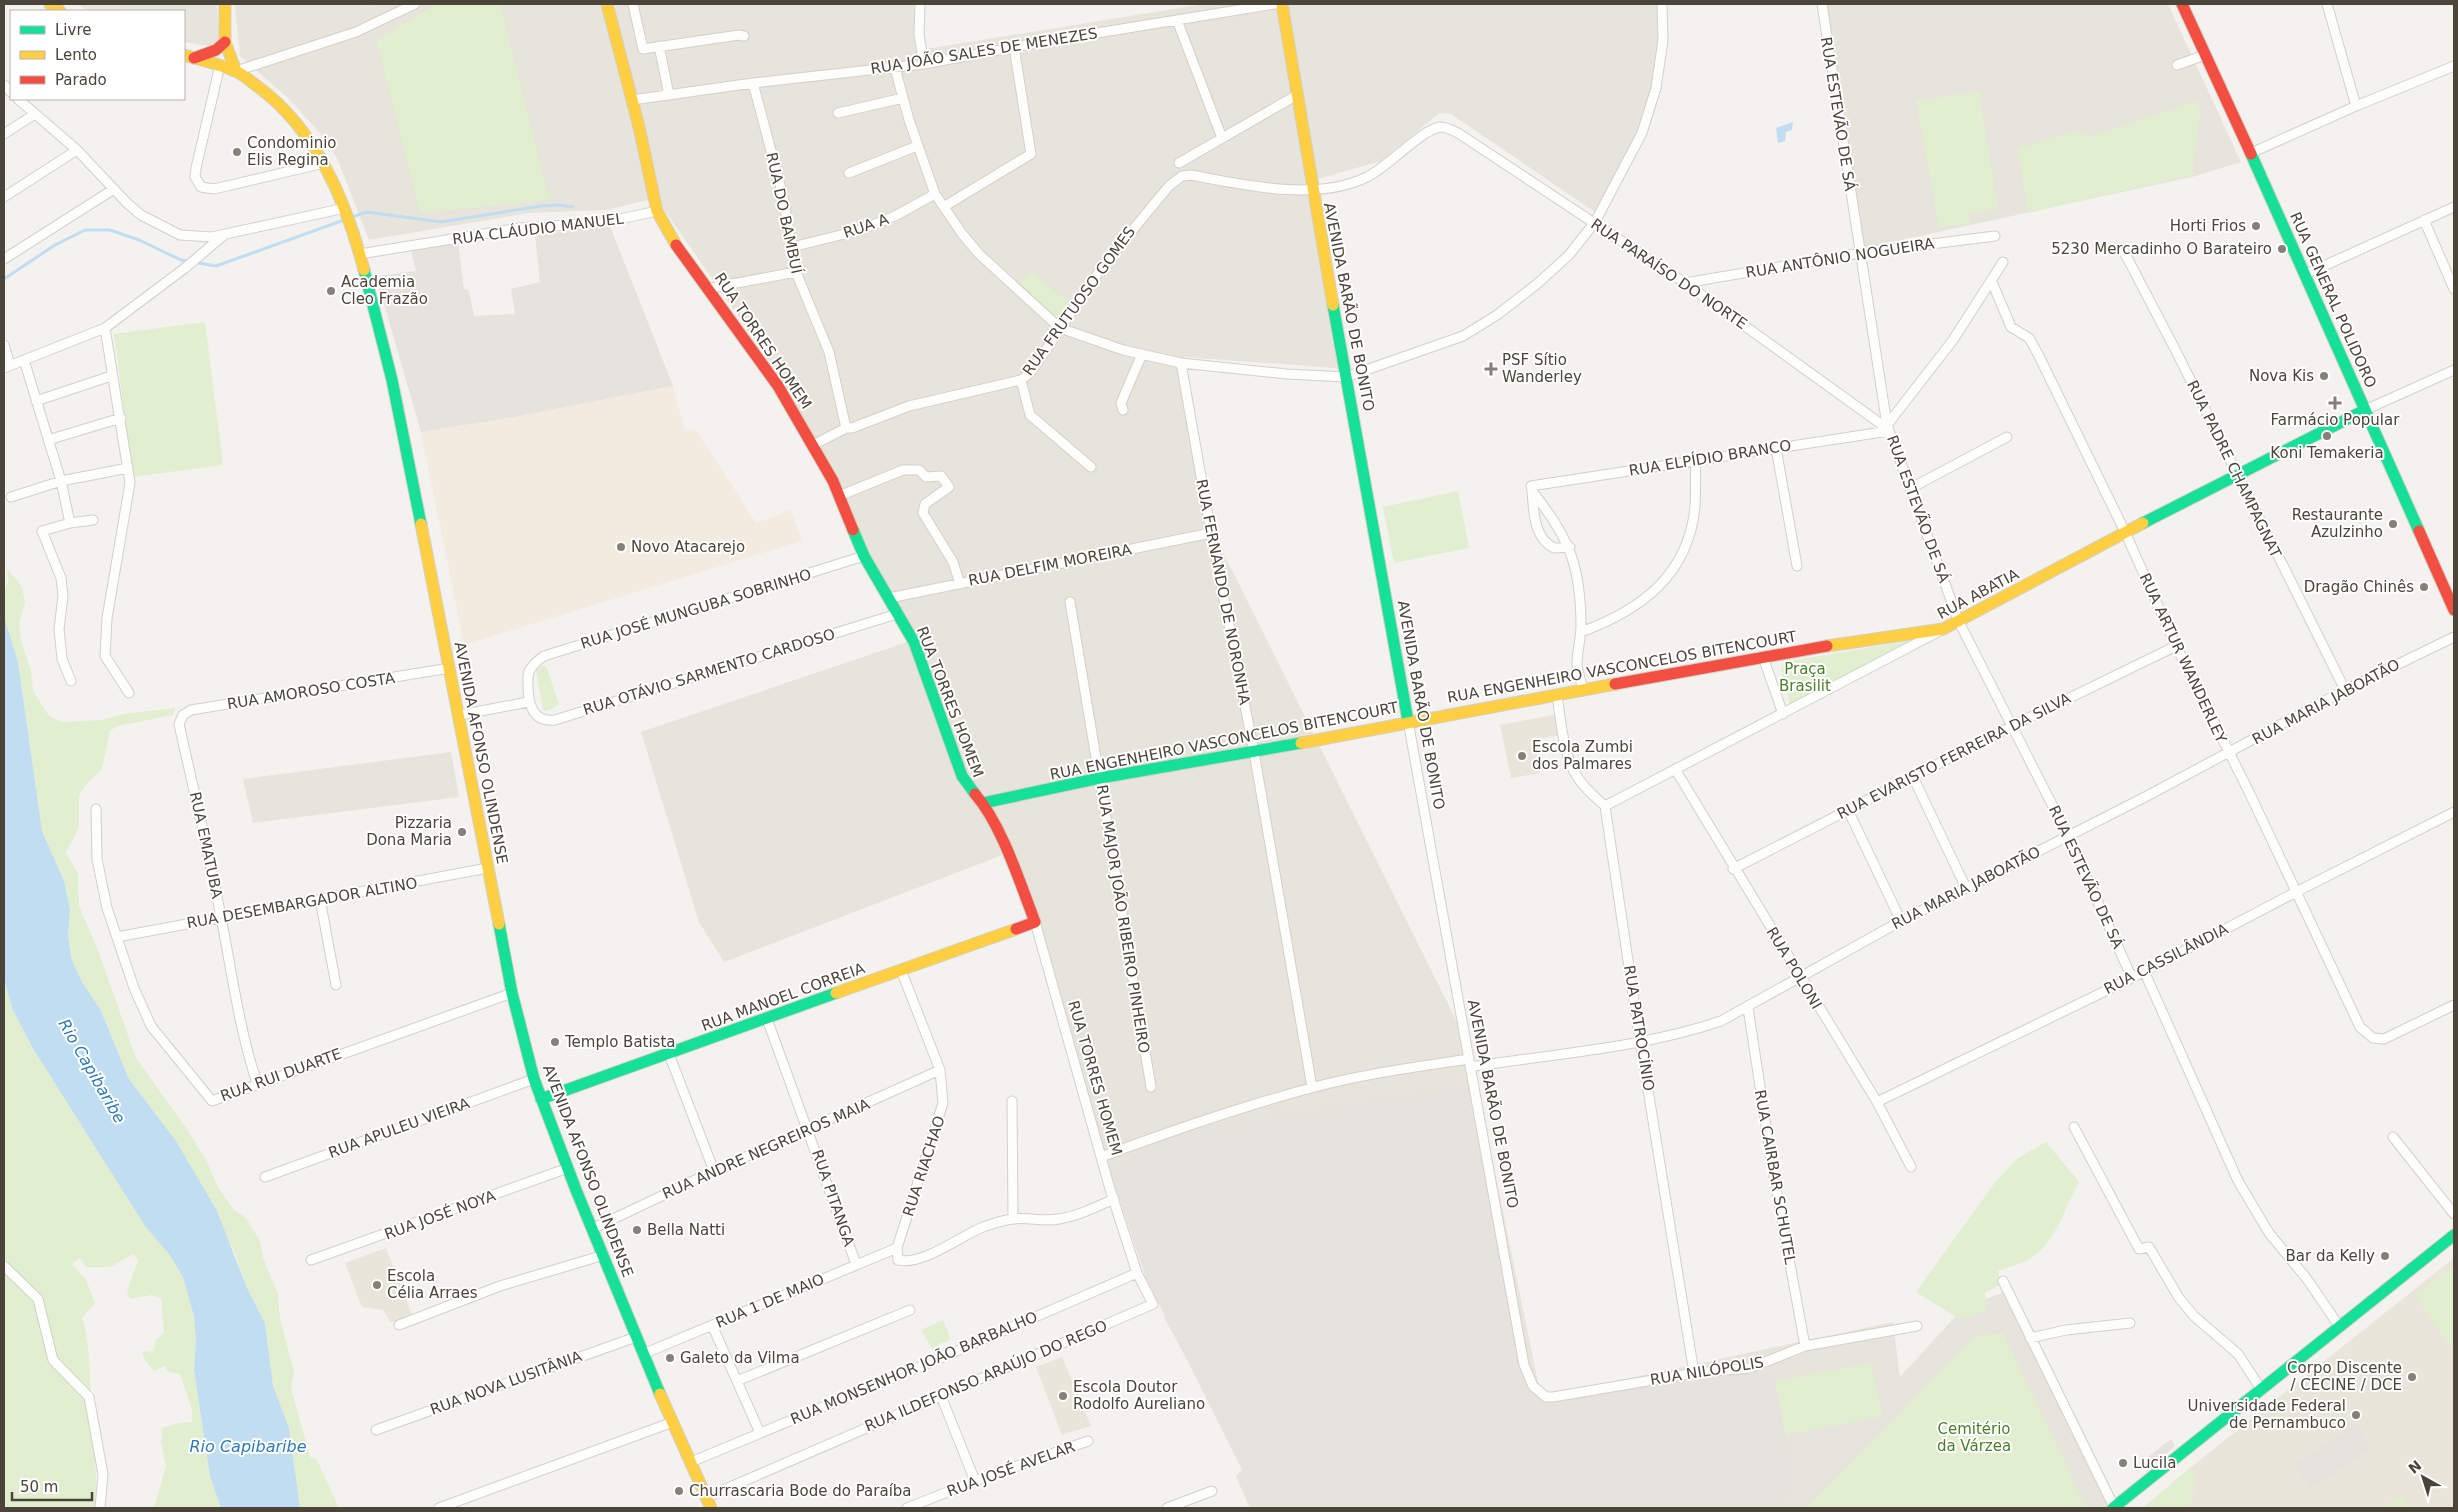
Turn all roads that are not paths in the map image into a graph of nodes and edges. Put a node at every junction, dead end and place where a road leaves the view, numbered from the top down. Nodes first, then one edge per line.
1 (225, 4) edge
2 (415, 4) edge
3 (608, 4) edge
4 (633, 4) edge
5 (920, 4) edge
6 (1275, 4) edge
7 (1282, 4) edge
8 (1662, 4) edge
9 (1822, 4) edge
10 (2182, 4) edge
11 (2327, 4) edge
12 (1177, 20) junction
13 (744, 36) dead end
14 (225, 42) junction
15 (659, 46) junction
16 (1014, 47) junction
17 (2205, 55) junction
18 (189, 57) edge
19 (924, 64) junction
20 (220, 65) junction
21 (2177, 65) dead end
22 (2454, 66) edge
23 (895, 68) junction
24 (236, 72) junction
25 (753, 83) junction
26 (669, 95) junction
27 (1297, 95) junction
28 (903, 98) junction
29 (19, 100) edge
30 (632, 100) junction
31 (2356, 106) junction
32 (838, 113) dead end
33 (35, 114) junction
34 (4, 134) edge
35 (1222, 138) junction
36 (917, 146) junction
37 (77, 150) junction
38 (2251, 153) junction
39 (324, 162) junction
40 (1179, 164) dead end
41 (848, 173) dead end
42 (114, 189) junction
43 (1312, 189) junction
44 (935, 194) junction
45 (4, 197) edge
46 (945, 206) junction
47 (2454, 208) edge
48 (345, 210) junction
49 (657, 212) junction
50 (2424, 220) junction
51 (1595, 222) junction
52 (224, 235) junction
53 (1995, 236) dead end
54 (792, 247) junction
55 (2122, 248) dead end
56 (1860, 253) junction
57 (360, 254) junction
58 (4, 259) edge
59 (2003, 262) dead end
60 (796, 272) junction
61 (2306, 274) junction
62 (1992, 282) junction
63 (1685, 283) junction
64 (710, 288) junction
65 (2454, 289) edge
66 (105, 328) junction
67 (1060, 328) junction
68 (4, 346) edge
69 (1142, 354) junction
70 (24, 360) junction
71 (1181, 363) junction
72 (7, 367) edge
73 (2454, 370) edge
74 (111, 376) junction
75 (1346, 377) junction
76 (1021, 380) junction
77 (36, 401) junction
78 (1124, 410) dead end
79 (2365, 410) junction
80 (121, 418) junction
81 (846, 428) junction
82 (1888, 428) junction
83 (2006, 437) dead end
84 (48, 440) junction
85 (813, 445) junction
86 (1776, 448) junction
87 (1696, 460) junction
88 (1091, 467) dead end
89 (128, 468) junction
90 (2237, 475) junction
91 (61, 481) junction
92 (1911, 488) junction
93 (1532, 489) junction
94 (839, 496) junction
95 (11, 497) dead end
96 (93, 520) dead end
97 (70, 523) junction
98 (2125, 532) junction
99 (1211, 533) junction
100 (1570, 547) junction
101 (864, 556) junction
102 (1797, 566) dead end
103 (960, 584) junction
104 (889, 598) junction
105 (1070, 602) dead end
106 (2454, 610) edge
107 (897, 614) junction
108 (1959, 622) junction
109 (1944, 629) junction
110 (1581, 632) junction
111 (2454, 637) edge
112 (2176, 646) junction
113 (1763, 657) junction
114 (450, 668) junction
115 (71, 681) dead end
116 (1583, 690) junction
117 (2346, 690) junction
118 (129, 693) dead end
119 (1557, 695) junction
120 (528, 702) junction
121 (1783, 714) junction
122 (460, 715) junction
123 (1408, 721) junction
124 (180, 724) joint
125 (2012, 726) junction
126 (1254, 752) junction
127 (2229, 754) junction
128 (1675, 769) junction
129 (1913, 777) junction
130 (1100, 778) junction
131 (983, 803) junction
132 (1605, 806) junction
133 (96, 810) dead end
134 (1848, 810) junction
135 (2454, 812) edge
136 (2068, 836) junction
137 (488, 868) junction
138 (1733, 869) junction
139 (1966, 888) junction
140 (2296, 892) junction
141 (320, 899) junction
142 (221, 918) junction
143 (1901, 921) junction
144 (1035, 922) junction
145 (117, 937) junction
146 (901, 970) junction
147 (2144, 971) junction
148 (1798, 976) junction
149 (2132, 978) junction
150 (336, 986) dead end
151 (512, 993) junction
152 (2454, 1005) edge
153 (1748, 1008) junction
154 (767, 1019) junction
155 (1640, 1041) junction
156 (670, 1054) junction
157 (1470, 1063) junction
158 (940, 1070) junction
159 (534, 1079) junction
160 (258, 1084) junction
161 (1151, 1087) dead end
162 (1312, 1087) junction
163 (541, 1099) junction
164 (1012, 1101) dead end
165 (1876, 1102) junction
166 (2074, 1127) dead end
167 (809, 1129) junction
168 (2393, 1137) dead end
169 (1101, 1157) junction
170 (1911, 1167) dead end
171 (568, 1168) junction
172 (714, 1171) junction
173 (265, 1177) dead end
174 (1110, 1189) joint
175 (1114, 1199) junction
176 (2454, 1214) edge
177 (1014, 1218) junction
178 (592, 1229) junction
179 (2454, 1235) edge
180 (897, 1248) junction
181 (604, 1255) junction
182 (311, 1260) dead end
183 (856, 1264) junction
184 (4, 1266) edge
185 (1136, 1273) junction
186 (2003, 1281) dead end
187 (910, 1310) dead end
188 (2130, 1323) dead end
189 (712, 1325) junction
190 (400, 1326) dead end
191 (1917, 1326) dead end
192 (2339, 1326) junction
193 (636, 1337) junction
194 (2030, 1338) junction
195 (1805, 1346) junction
196 (643, 1354) junction
197 (1694, 1373) junction
198 (736, 1380) junction
199 (2261, 1389) junction
200 (941, 1396) junction
201 (1553, 1397) joint
202 (673, 1422) junction
203 (376, 1430) dead end
204 (760, 1433) junction
205 (1088, 1441) dead end
206 (691, 1462) junction
207 (975, 1481) junction
208 (1212, 1492) dead end
209 (707, 1497) junction
210 (100, 1508) edge
211 (439, 1508) edge
212 (711, 1508) edge
213 (907, 1508) edge
214 (1167, 1508) edge
215 (2114, 1508) edge

1 - 14 street
2 - 24 street
3 - 30 street, RUA TORRES HOMEM
4 - 15 street
5 - 19 street
6 - 12 street, RUA JOÃO SALES DE MENEZES
7 - 27 street, AVENIDA BARÃO DE BONITO
8 - 51 street
9 - 56 street, RUA ESTEVÃO DE SÁ
10 - 17 street, RUA GENERAL POLIDORO
11 - 31 street
12 - 16 street, RUA JOÃO SALES DE MENEZES
12 - 35 street
13 - 15 street
14 - 18 street
14 - 24 street
15 - 26 street
16 - 19 street, RUA JOÃO SALES DE MENEZES
16 - 46 street
17 - 21 street
17 - 38 street, RUA GENERAL POLIDORO
18 - 20 street, AVENIDA AFONSO OLINDENSE
19 - 23 street, RUA JOÃO SALES DE MENEZES
20 - 24 street, AVENIDA AFONSO OLINDENSE
20 - 39 street
22 - 31 street
23 - 25 street, RUA JOÃO SALES DE MENEZES
23 - 28 street
24 - 39 street, AVENIDA AFONSO OLINDENSE
25 - 26 street, RUA JOÃO SALES DE MENEZES
25 - 54 street, RUA DO BAMBUÍ
26 - 30 street, RUA JOÃO SALES DE MENEZES
27 - 35 street
27 - 43 street, AVENIDA BARÃO DE BONITO
28 - 32 street
28 - 36 street
29 - 33 street
30 - 49 street, RUA TORRES HOMEM
31 - 38 street
33 - 34 street
33 - 37 street
35 - 40 street
36 - 41 street
36 - 44 street
37 - 42 street
37 - 45 street
38 - 61 street, RUA GENERAL POLIDORO
39 - 48 street, AVENIDA AFONSO OLINDENSE
42 - 52 street
42 - 58 street
43 - 51 street, RUA PARAÍSO DO NORTE
43 - 67 street, RUA FRUTUOSO GOMES
43 - 75 street, AVENIDA BARÃO DE BONITO
44 - 46 street
44 - 54 street, RUA A
46 - 67 street
47 - 50 street
48 - 52 street
48 - 57 street, AVENIDA AFONSO OLINDENSE
49 - 57 street, RUA CLÁUDIO MANUEL
49 - 64 street, RUA TORRES HOMEM
50 - 61 street
50 - 65 street
51 - 63 street, RUA PARAÍSO DO NORTE
51 - 75 street
52 - 66 street
53 - 56 street, RUA ANTÔNIO NOGUEIRA
54 - 60 street, RUA DO BAMBUÍ
55 - 90 street, RUA PADRE CHAMPAGNAT
56 - 63 street, RUA ANTÔNIO NOGUEIRA
56 - 82 street, RUA ESTEVÃO DE SÁ
57 - 114 street, AVENIDA AFONSO OLINDENSE
59 - 62 street
60 - 64 street
60 - 81 street, RUA DO BAMBUÍ
61 - 79 street, RUA GENERAL POLIDORO
62 - 82 street
62 - 98 street, RUA ARTUR WANDERLEY
63 - 82 street, RUA PARAÍSO DO NORTE
64 - 85 street, RUA TORRES HOMEM
66 - 70 street
66 - 74 street
67 - 69 street
67 - 76 street, RUA FRUTUOSO GOMES
68 - 72 street
69 - 71 street
69 - 78 street
70 - 72 street
70 - 77 street
71 - 75 street
71 - 99 street, RUA FERNANDO DE NORONHA
73 - 79 street
74 - 77 street
74 - 80 street
75 - 123 street, AVENIDA BARÃO DE BONITO
76 - 81 street, RUA FRUTUOSO GOMES
76 - 88 street
77 - 84 street
79 - 90 street, RUA ABATIA
79 - 106 street, RUA GENERAL POLIDORO
80 - 84 street
80 - 89 street
81 - 85 street, RUA FRUTUOSO GOMES
82 - 86 street, RUA ELPÍDIO BRANCO
82 - 92 street, RUA ESTEVÃO DE SÁ
83 - 92 street
84 - 91 street
85 - 94 street, RUA TORRES HOMEM
86 - 87 street, RUA ELPÍDIO BRANCO
86 - 102 street
87 - 93 street, RUA ELPÍDIO BRANCO
87 - 110 street
89 - 91 street
89 - 118 street
90 - 98 street, RUA ABATIA
90 - 117 street, RUA PADRE CHAMPAGNAT
91 - 95 street
91 - 97 street
92 - 108 street, RUA ESTEVÃO DE SÁ
93 - 100 street
93 - 100 street
94 - 101 street, RUA TORRES HOMEM
94 - 103 street
96 - 97 street
97 - 115 street
98 - 108 street, RUA ABATIA
98 - 112 street, RUA ARTUR WANDERLEY
99 - 103 street, RUA DELFIM MOREIRA
99 - 126 street, RUA FERNANDO DE NORONHA
100 - 110 street
101 - 104 street, RUA TORRES HOMEM
101 - 120 street, RUA JOSÉ MUNGUBA SOBRINHO
103 - 104 street, RUA DELFIM MOREIRA
104 - 107 street, RUA TORRES HOMEM
105 - 130 street, RUA MAJOR JOÃO RIBEIRO PINHEIRO
107 - 120 street, RUA OTÁVIO SARMENTO CARDOSO
107 - 131 street, RUA TORRES HOMEM
108 - 109 street, RUA ABATIA
108 - 125 street, RUA ESTEVÃO DE SÁ
109 - 113 street, RUA ENGENHEIRO VASCONCELOS BITENCOURT
109 - 121 street, RUA ABATIA
110 - 116 street
111 - 117 street, RUA MARIA JABOATÃO
112 - 125 street, RUA EVARISTO FERREIRA DA SILVA
112 - 127 street, RUA ARTUR WANDERLEY
113 - 116 street, RUA ENGENHEIRO VASCONCELOS BITENCOURT
113 - 121 street
114 - 122 street, AVENIDA AFONSO OLINDENSE
114 - 124 street, RUA AMOROSO COSTA
116 - 119 street, RUA ENGENHEIRO VASCONCELOS BITENCOURT
117 - 127 street, RUA MARIA JABOATÃO
119 - 123 street, RUA ENGENHEIRO VASCONCELOS BITENCOURT
119 - 132 street
120 - 122 street
121 - 128 street, RUA ABATIA
122 - 137 street, AVENIDA AFONSO OLINDENSE
123 - 126 street, RUA ENGENHEIRO VASCONCELOS BITENCOURT
123 - 157 street, AVENIDA BARÃO DE BONITO
124 - 142 street, RUA EMATUBA
125 - 129 street, RUA EVARISTO FERREIRA DA SILVA
125 - 136 street, RUA ESTEVÃO DE SÁ
126 - 130 street, RUA ENGENHEIRO VASCONCELOS BITENCOURT
126 - 162 street, RUA FERNANDO DE NORONHA
127 - 136 street, RUA MARIA JABOATÃO
127 - 140 street, RUA ARTUR WANDERLEY
128 - 132 street, RUA ABATIA
128 - 138 street, RUA POLONI
129 - 134 street, RUA EVARISTO FERREIRA DA SILVA
129 - 139 street
130 - 131 street, RUA ENGENHEIRO VASCONCELOS BITENCOURT
130 - 161 street, RUA MAJOR JOÃO RIBEIRO PINHEIRO
131 - 144 street, RUA TORRES HOMEM
132 - 155 street, RUA PATROCÍNIO
133 - 145 street, RUA RUI DUARTE
134 - 138 street, RUA EVARISTO FERREIRA DA SILVA
134 - 143 street
135 - 140 street, RUA CASSILÂNDIA
136 - 139 street, RUA MARIA JABOATÃO
136 - 149 street, RUA ESTEVÃO DE SÁ
137 - 141 street, RUA DESEMBARGADOR ALTINO
137 - 151 street, AVENIDA AFONSO OLINDENSE
138 - 148 street, RUA POLONI
139 - 143 street, RUA MARIA JABOATÃO
140 - 147 street, RUA CASSILÂNDIA
140 - 152 street, RUA ARTUR WANDERLEY
141 - 142 street, RUA DESEMBARGADOR ALTINO
141 - 150 street
142 - 145 street, RUA DESEMBARGADOR ALTINO
142 - 160 street, RUA EMATUBA
143 - 148 street, RUA MARIA JABOATÃO
144 - 146 street, RUA MANOEL CORREIA
144 - 169 street, RUA TORRES HOMEM
145 - 160 street, RUA RUI DUARTE
146 - 154 street, RUA MANOEL CORREIA
146 - 158 street, RUA RIACHAO
147 - 149 street, RUA CASSILÂNDIA
147 - 192 street
148 - 153 street, RUA MARIA JABOATÃO
148 - 165 street, RUA POLONI
149 - 165 street, RUA CASSILÂNDIA
151 - 159 street, AVENIDA AFONSO OLINDENSE
151 - 160 street, RUA RUI DUARTE
153 - 155 street, RUA MARIA JABOATÃO
153 - 195 street, RUA CAIRBAR SCHUTEL
154 - 156 street, RUA MANOEL CORREIA
154 - 167 street, RUA PITANGA
155 - 157 street, RUA MARIA JABOATÃO
155 - 197 street, RUA PATROCÍNIO
156 - 163 street, RUA MANOEL CORREIA
156 - 172 street
157 - 162 street, RUA MARIA JABOATÃO
157 - 201 street, AVENIDA BARÃO DE BONITO
158 - 167 street, RUA ANDRE NEGREIROS MAIA
158 - 180 street, RUA RIACHAO
159 - 163 street, AVENIDA AFONSO OLINDENSE
159 - 173 street, RUA APULEU VIEIRA
162 - 169 street, RUA MARIA JABOATÃO
163 - 171 street, AVENIDA AFONSO OLINDENSE
164 - 177 street
165 - 170 street, RUA POLONI
166 - 199 street
167 - 172 street, RUA ANDRE NEGREIROS MAIA
167 - 183 street, RUA PITANGA
168 - 176 street
169 - 174 street, RUA TORRES HOMEM
171 - 178 street, AVENIDA AFONSO OLINDENSE
171 - 182 street, RUA JOSÉ NOYA
172 - 178 street, RUA ANDRE NEGREIROS MAIA
174 - 175 street, RUA ILDEFONSO ARAÚJO DO REGO
175 - 177 street
175 - 185 street, RUA ILDEFONSO ARAÚJO DO REGO
177 - 180 street
178 - 181 street, AVENIDA AFONSO OLINDENSE
179 - 192 street
180 - 183 street, RUA 1 DE MAIO
181 - 190 street
181 - 193 street, AVENIDA AFONSO OLINDENSE
183 - 189 street, RUA 1 DE MAIO
184 - 210 street
185 - 200 street, RUA ILDEFONSO ARAÚJO DO REGO
185 - 204 street, RUA MONSENHOR JOÃO BARBALHO
186 - 194 street
187 - 198 street
188 - 194 street
189 - 196 street, RUA 1 DE MAIO
189 - 198 street
191 - 195 street, RUA NILÓPOLIS
192 - 199 street
193 - 196 street, AVENIDA AFONSO OLINDENSE
193 - 203 street, RUA NOVA LUSITÂNIA
194 - 215 street
195 - 197 street, RUA NILÓPOLIS
196 - 202 street, AVENIDA AFONSO OLINDENSE
197 - 201 street, RUA NILÓPOLIS
198 - 204 street
199 - 215 street
200 - 207 street
200 - 209 street, RUA ILDEFONSO ARAÚJO DO REGO
202 - 206 street, AVENIDA AFONSO OLINDENSE
202 - 211 street
204 - 206 street, RUA MONSENHOR JOÃO BARBALHO
205 - 207 street, RUA JOSÉ AVELAR
206 - 209 street, AVENIDA AFONSO OLINDENSE
207 - 213 street, RUA JOSÉ AVELAR
208 - 214 street
209 - 212 street, AVENIDA AFONSO OLINDENSE

